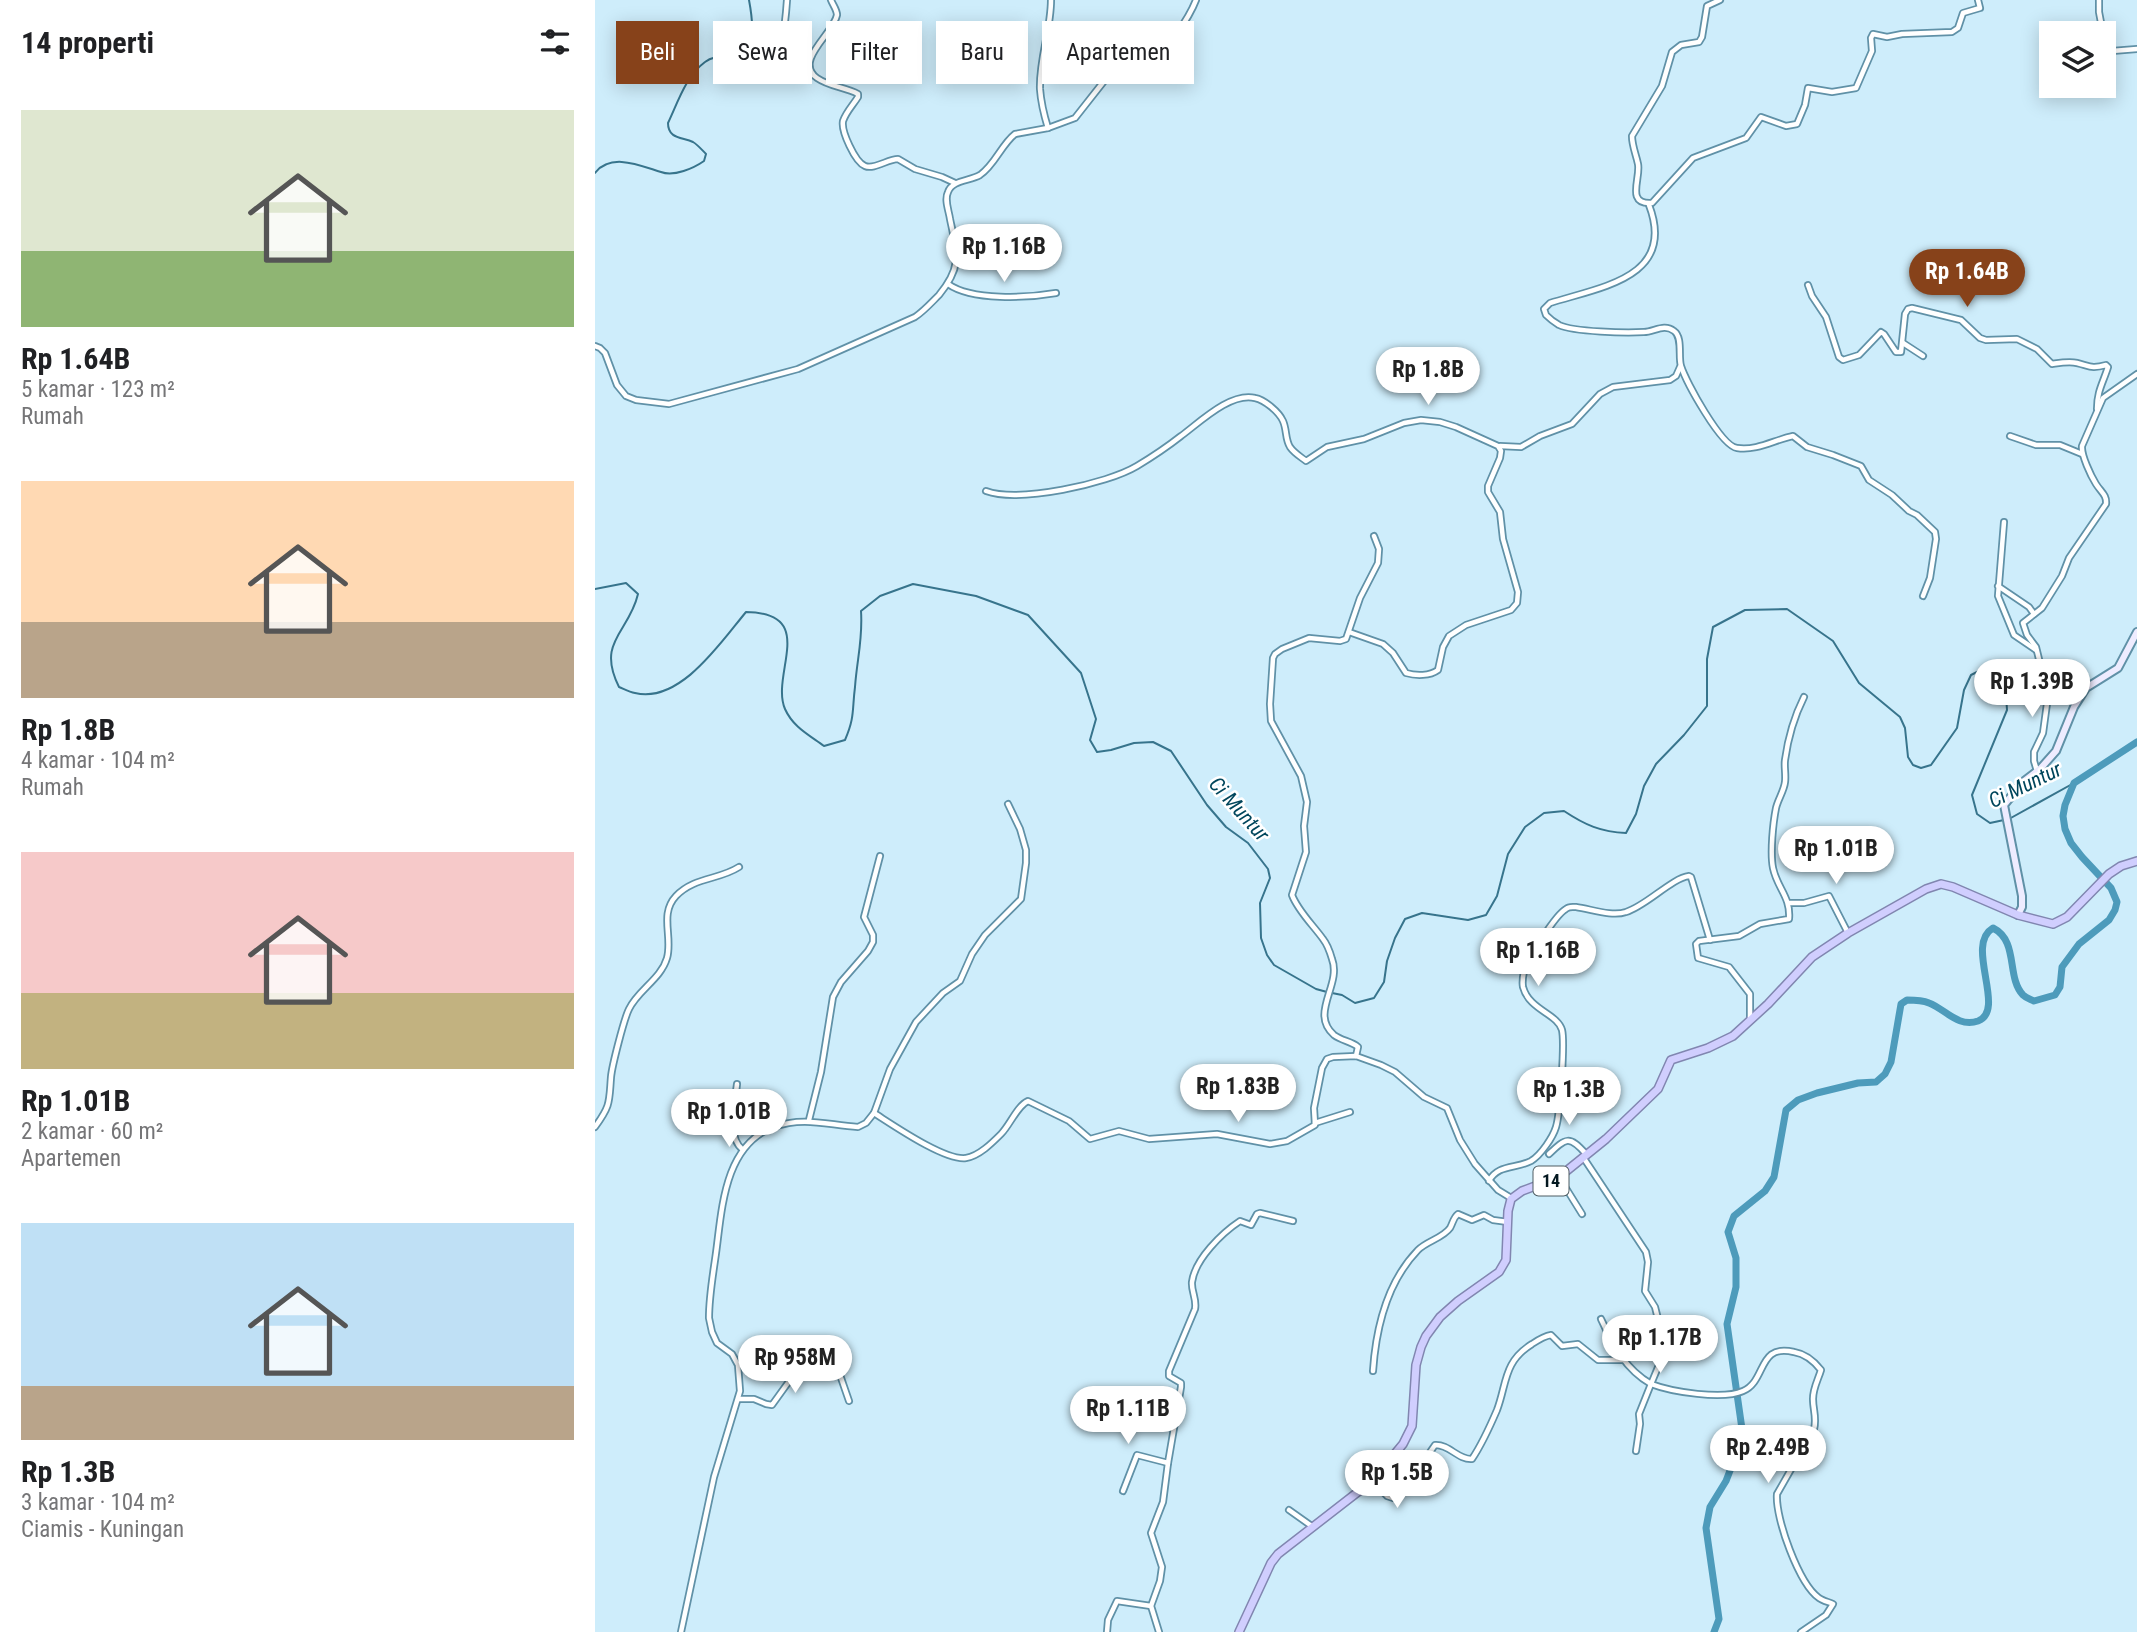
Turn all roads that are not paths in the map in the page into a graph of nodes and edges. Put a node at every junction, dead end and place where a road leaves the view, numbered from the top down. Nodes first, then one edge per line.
1 (787, 0) edge
2 (831, 0) edge
3 (1051, 0) edge
4 (1196, 0) edge
5 (1720, 0) edge
6 (1978, 0) edge
7 (2099, 0) edge
8 (784, 21) edge
9 (2100, 21) edge
10 (2137, 49) edge
11 (2116, 51) edge
12 (1048, 128) junction
13 (956, 184) junction
14 (1649, 205) junction
15 (948, 284) junction
16 (1808, 285) dead end
17 (1056, 293) dead end
18 (1903, 343) junction
19 (595, 346) edge
20 (1923, 356) dead end
21 (1681, 366) junction
22 (2137, 374) edge
23 (2097, 408) junction
24 (2010, 436) dead end
25 (1498, 446) junction
26 (2083, 454) junction
27 (986, 491) dead end
28 (2004, 522) dead end
29 (1374, 536) dead end
30 (1999, 586) junction
31 (1923, 596) dead end
32 (2034, 614) junction
33 (1349, 632) junction
34 (2137, 632) edge
35 (2037, 651) junction
36 (1804, 697) dead end
37 (2037, 772) junction
38 (1008, 804) dead end
39 (880, 856) dead end
40 (2137, 862) edge
41 (739, 867) dead end
42 (1789, 903) junction
43 (2018, 915) junction
44 (1848, 933) junction
45 (1710, 940) junction
46 (1750, 1021) junction
47 (1356, 1056) junction
48 (737, 1084) dead end
49 (1350, 1112) dead end
50 (874, 1113) junction
51 (809, 1120) junction
52 (1315, 1123) junction
53 (595, 1127) edge
54 (744, 1150) junction
55 (1549, 1154) dead end
56 (1585, 1156) junction
57 (1559, 1177) junction
58 (1489, 1181) junction
59 (1511, 1199) junction
60 (1581, 1213) dead end
61 (1293, 1221) dead end
62 (1507, 1222) junction
63 (1601, 1319) dead end
64 (1623, 1360) junction
65 (1373, 1371) dead end
66 (1651, 1384) junction
67 (739, 1399) junction
68 (849, 1401) dead end
69 (1636, 1451) dead end
70 (1167, 1463) junction
71 (1371, 1480) junction
72 (1123, 1491) dead end
73 (1289, 1510) dead end
74 (1314, 1527) junction
75 (1151, 1606) junction
76 (681, 1632) edge
77 (1107, 1632) edge
78 (1159, 1632) edge
79 (1238, 1632) edge
80 (1801, 1632) edge

1 - 8 street
2 - 13 street
3 - 12 street
4 - 12 street
5 - 14 street
6 - 14 street
7 - 9 street
10 - 11 street
12 - 13 street
13 - 15 street
14 - 21 street
15 - 17 street
15 - 19 street
16 - 18 street
18 - 20 street
18 - 23 street
21 - 25 street
21 - 31 street
22 - 23 street
23 - 26 street
24 - 26 street
25 - 27 street
25 - 33 street
26 - 32 street
28 - 30 street
29 - 33 street
30 - 32 street
30 - 35 street
32 - 35 street
33 - 47 street
34 - 37 main road
35 - 37 street
36 - 42 street
37 - 43 main road
38 - 50 street
39 - 51 street
40 - 43 highway, 14
41 - 53 street
42 - 44 street
42 - 45 street
43 - 44 highway, 14
44 - 46 highway, 14
45 - 46 street
45 - 58 street
46 - 56 highway, 14
47 - 52 street
47 - 58 street
48 - 54 street
49 - 52 street
50 - 51 street
50 - 52 street
51 - 54 street
54 - 67 street
55 - 56 street
56 - 57 highway, 14
56 - 66 street
57 - 59 highway, 14
57 - 60 street
58 - 59 street
59 - 62 highway, 14
61 - 70 street
62 - 65 street
62 - 71 highway, 14
63 - 64 street
64 - 66 street
64 - 71 street
66 - 69 street
66 - 80 street
67 - 68 street
67 - 76 street
70 - 72 street
70 - 75 street
71 - 74 highway, 14
73 - 74 street
74 - 79 highway, 14
75 - 77 street
75 - 78 street

